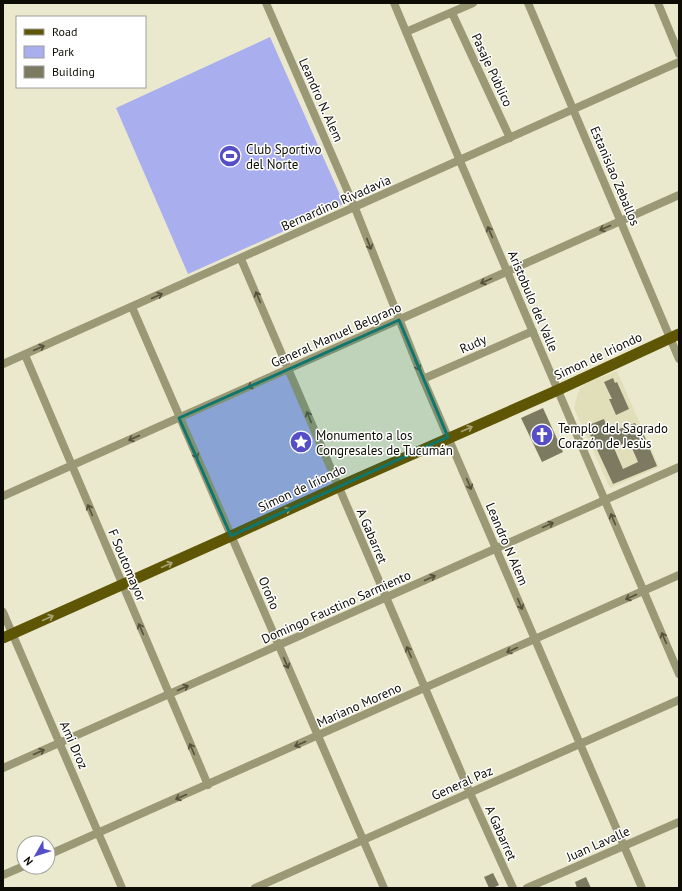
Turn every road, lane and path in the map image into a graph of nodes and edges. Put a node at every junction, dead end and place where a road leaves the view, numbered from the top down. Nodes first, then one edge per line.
1 (266, 3) edge
2 (394, 3) edge
3 (474, 3) edge
4 (528, 3) edge
5 (658, 3) edge
6 (452, 13) junction
7 (406, 32) junction
8 (679, 54) edge
9 (679, 62) edge
10 (574, 110) junction
11 (510, 138) junction
12 (460, 161) junction
13 (679, 195) edge
14 (355, 208) junction
15 (620, 221) junction
16 (241, 259) junction
17 (507, 271) junction
18 (132, 307) junction
19 (399, 320) junction
20 (533, 331) junction
21 (675, 336) edge
22 (25, 354) junction
23 (679, 359) edge
24 (3, 364) edge
25 (289, 369) junction
26 (423, 379) junction
27 (558, 390) junction
28 (179, 418) junction
29 (448, 438) junction
30 (72, 466) junction
31 (679, 467) edge
32 (338, 487) junction
33 (3, 496) edge
34 (605, 500) junction
35 (231, 536) junction
36 (496, 548) junction
37 (679, 576) edge
38 (122, 585) junction
39 (644, 591) junction
40 (386, 598) junction
41 (3, 612) edge
42 (8, 636) edge
43 (535, 639) junction
44 (278, 646) junction
45 (679, 674) edge
46 (425, 688) junction
47 (169, 694) junction
48 (679, 700) edge
49 (318, 736) junction
50 (60, 743) junction
51 (580, 744) junction
52 (3, 768) edge
53 (208, 785) junction
54 (470, 793) junction
55 (679, 822) edge
56 (99, 833) junction
57 (363, 840) junction
58 (624, 846) junction
59 (56, 852) edge
60 (16, 869) edge
61 (3, 875) edge
62 (122, 888) edge
63 (255, 888) edge
64 (384, 888) edge
65 (513, 888) edge
66 (528, 888) edge
67 (642, 888) edge

1 - 14 street, Leandro N. Alem
2 - 7 street, Aristobulo del Valle
3 - 6 street
4 - 10 street, Estanislao Zeballos
5 - 8 street
6 - 7 street
6 - 11 street, Pasaje Público
7 - 12 street, Aristobulo del Valle
9 - 10 street, Bernardino Rivadavia
10 - 11 street, Bernardino Rivadavia
10 - 15 street, Estanislao Zeballos
11 - 12 street, Bernardino Rivadavia
12 - 14 street, Bernardino Rivadavia
17 -> 12 street, Aristobulo del Valle
13 - 15 street, General Manuel Belgrano
14 - 16 street, Bernardino Rivadavia
14 -> 19 street, Leandro N Alem
15 -> 17 street, General Manuel Belgrano
15 - 21 street, Estanislao Zeballos
18 -> 16 street, Bernardino Rivadavia
25 -> 16 street, A Gabarret
17 -> 19 street, General Manuel Belgrano
17 - 20 street, Aristobulo del Valle
22 -> 18 street, Bernardino Rivadavia
18 - 28 street, Oroño
19 - 25 street, General Manuel Belgrano
19 -> 26 street, Leandro N Alem
20 - 26 street, Rudy
20 - 27 street, Aristobulo del Valle
21 - 23 street, Estanislao Zeballos
21 - 27 main road, Simon de Iriondo
22 - 24 street, Bernardino Rivadavia
22 - 30 street, F Soutomayor
25 -> 28 street, General Manuel Belgrano
32 -> 25 street, A Gabarret
26 - 29 street, Leandro N Alem
29 -> 27 main road, Simon de Iriondo
27 - 34 street, Aristobulo del Valle
28 -> 30 street, General Manuel Belgrano
28 -> 35 street, Oroño
29 - 32 main road, Simon de Iriondo
29 -> 36 street, Leandro N Alem
30 - 33 street, General Manuel Belgrano
38 -> 30 street, F Soutomayor
31 - 34 street, Domingo Faustino Sarmiento
35 -> 32 main road, Simon de Iriondo
32 - 40 street, A Gabarret
36 -> 34 street, Domingo Faustino Sarmiento
39 -> 34 street, Aristobulo del Valle
38 -> 35 main road, Simon de Iriondo
35 - 44 street, Oroño
40 -> 36 street, Domingo Faustino Sarmiento
36 -> 43 street, Leandro N Alem
37 - 39 street, Mariano Moreno
42 -> 38 main road, Simon de Iriondo
47 -> 38 street, F Soutomayor
39 -> 43 street, Mariano Moreno
45 -> 39 street, Aristobulo del Valle
40 - 44 street, Domingo Faustino Sarmiento
46 -> 40 street, A Gabarret
41 - 42 street, Ami Droz
42 - 50 street, Ami Droz
43 -> 46 street, Mariano Moreno
43 - 51 street, Leandro N Alem
47 -> 44 street, Domingo Faustino Sarmiento
44 -> 49 street, Oroño
46 - 49 street, Mariano Moreno
46 - 54 street, A Gabarret
47 - 50 street, Domingo Faustino Sarmiento
53 -> 47 street, F Soutomayor
48 - 51 street, General Paz
49 -> 53 street, Mariano Moreno
49 - 57 street, Oroño
52 -> 50 street, Domingo Faustino Sarmiento
50 - 56 street, Ami Droz
51 - 54 street, General Paz
51 - 58 street, Leandro N Alem
53 -> 56 street, Mariano Moreno
54 - 57 street, General Paz
54 - 65 street, A Gabarret
55 - 58 street, Juan Lavalle
56 - 59 street, Mariano Moreno
56 - 62 street, Ami Droz
57 - 63 street, General Paz
57 - 64 street, Oroño
58 - 66 street, Juan Lavalle
58 - 67 street, Leandro N Alem
60 - 61 street

